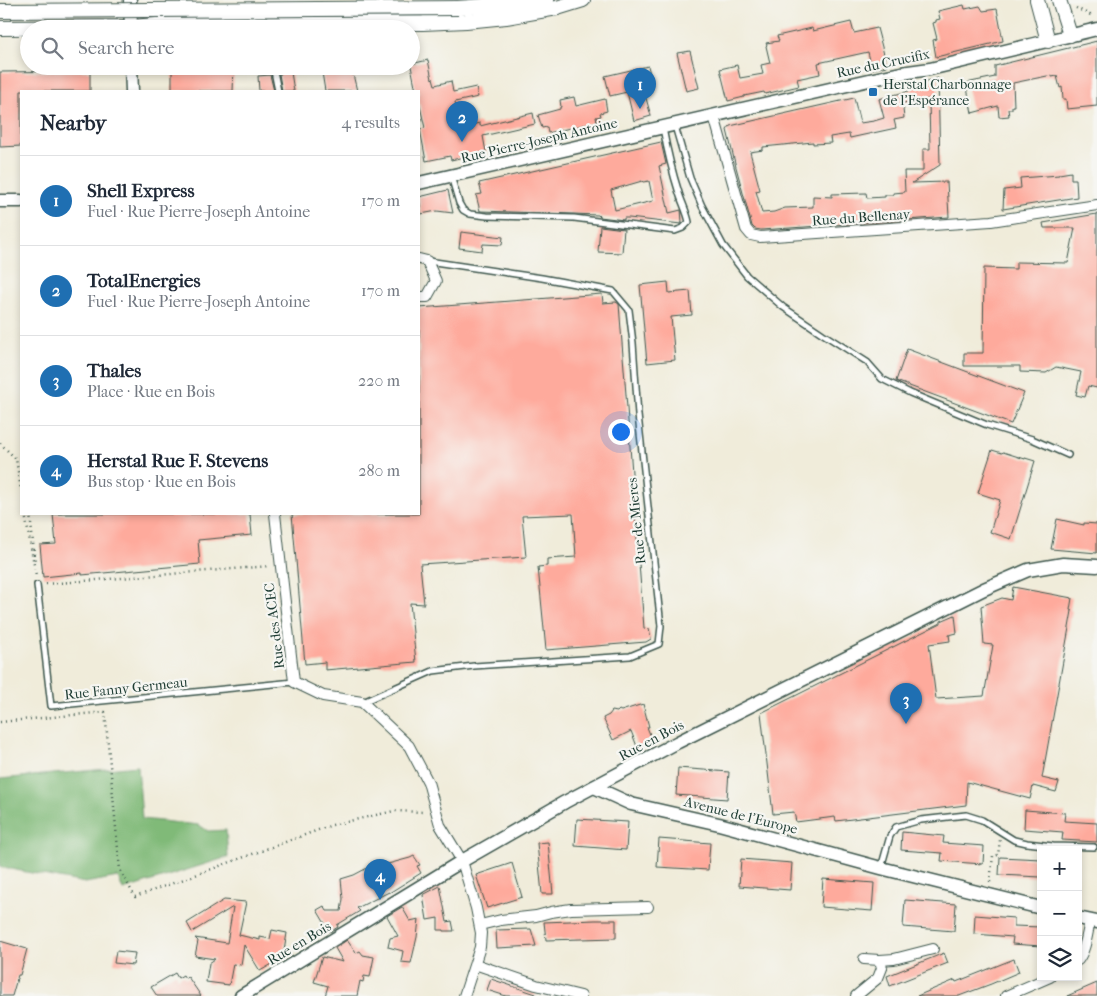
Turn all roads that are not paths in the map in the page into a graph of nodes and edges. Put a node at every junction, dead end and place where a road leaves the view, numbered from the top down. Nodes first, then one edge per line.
1 (130, 0) edge
2 (560, 0) edge
3 (583, 0) edge
4 (1037, 0) edge
5 (1059, 0) edge
6 (0, 11) edge
7 (131, 20) edge
8 (420, 23) edge
9 (0, 28) edge
10 (20, 28) edge
11 (1095, 29) edge
12 (1070, 35) junction
13 (1048, 41) junction
14 (131, 75) edge
15 (275, 75) edge
16 (132, 90) edge
17 (278, 90) edge
18 (714, 116) junction
19 (669, 126) junction
20 (451, 175) junction
21 (420, 183) edge
22 (0, 201) edge
23 (20, 201) edge
24 (1097, 205) edge
25 (423, 260) edge
26 (420, 297) edge
27 (1068, 455) dead end
28 (275, 515) edge
29 (1097, 566) edge
30 (37, 585) road end
31 (294, 682) junction
32 (362, 702) junction
33 (594, 787) junction
34 (1094, 847) dead end
35 (462, 861) junction
36 (881, 868) junction
37 (648, 907) dead end
38 (1037, 907) edge
39 (1088, 920) edge
40 (480, 925) junction
41 (933, 949) dead end
42 (1082, 955) edge
43 (864, 959) dead end
44 (880, 960) junction
45 (475, 964) junction
46 (1041, 981) edge
47 (241, 996) edge
48 (464, 996) edge
49 (582, 996) edge
50 (856, 996) edge
51 (1006, 996) edge

1 - 7 street
2 - 6 main road, bridge
3 - 8 main road
4 - 13 main road
5 - 12 main road
9 - 10 main road
11 - 12 street, Rue du Crucifix
12 - 13 street, Rue du Crucifix
13 - 18 street, Rue du Crucifix
14 - 16 street
15 - 17 lane
18 - 19 street, Rue du Crucifix
18 - 24 street, Rue du Bellenay
19 - 20 street, Rue Pierre-Joseph Antoine
19 - 20 lane, Rue Pierre-Joseph Antoine
19 - 27 lane
20 - 21 street, Rue Pierre-Joseph Antoine
22 - 23 street
25 - 26 street
25 - 32 lane, Rue de Mieres
28 - 31 street, Rue des ACEC
29 - 33 street, Rue en Bois
30 - 31 lane, Rue Fanny Germeau
31 - 32 street, Rue des ACEC
32 - 35 street
33 - 35 street, Rue en Bois
33 - 36 street, Avenue de l'Europe
34 - 36 lane
35 - 40 street
35 - 47 street, Rue en Bois
36 - 38 street, Avenue de l'Europe
37 - 40 street
39 - 42 street
40 - 45 street
41 - 44 street
43 - 44 street
44 - 50 street
45 - 48 street
45 - 49 street
46 - 51 street

